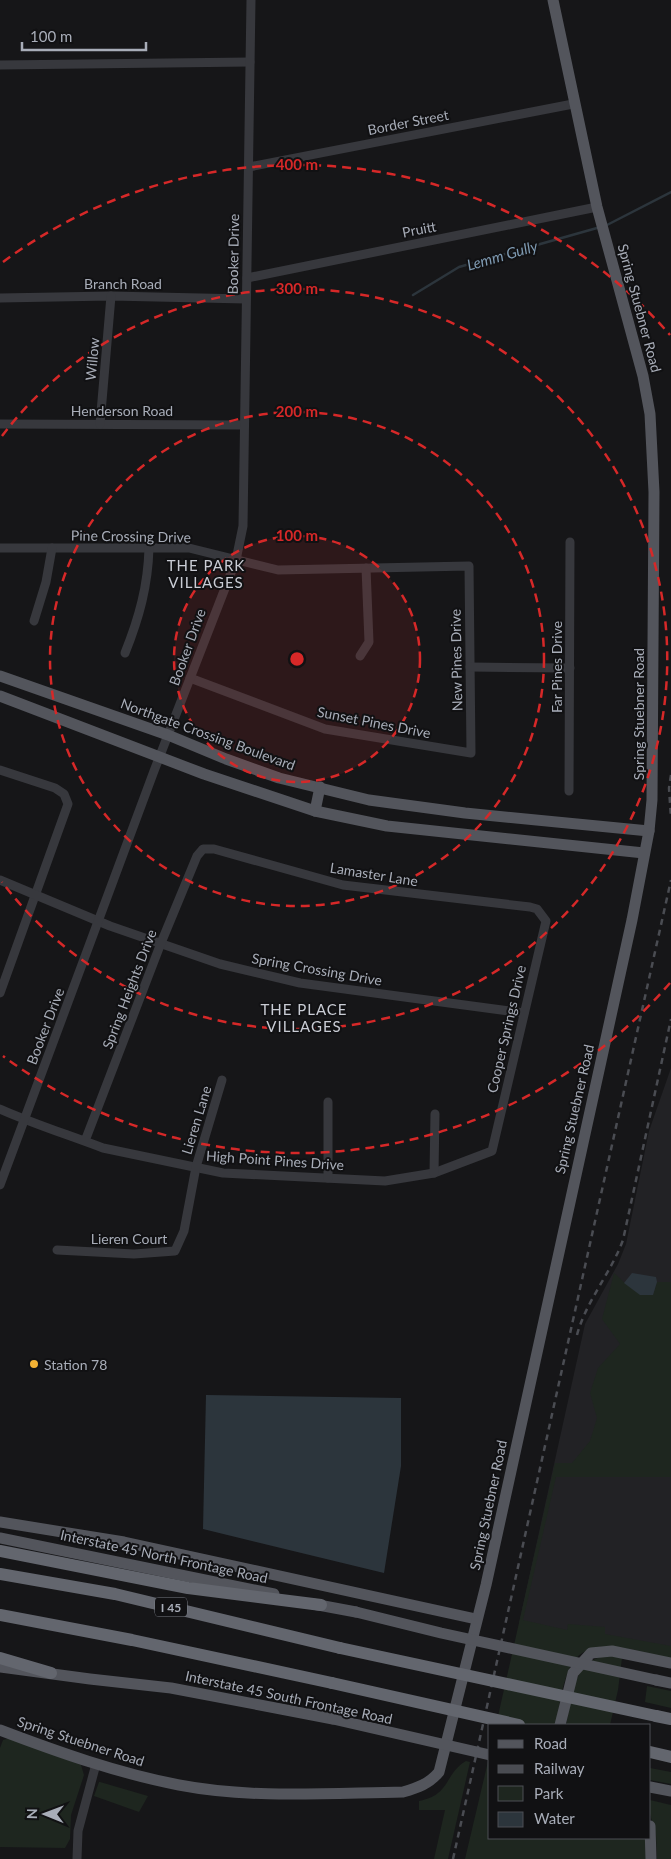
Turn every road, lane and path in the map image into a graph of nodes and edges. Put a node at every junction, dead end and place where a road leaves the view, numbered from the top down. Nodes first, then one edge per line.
1 (251, 0) edge
2 (553, 0) edge
3 (250, 62) junction
4 (0, 66) edge
5 (573, 104) junction
6 (249, 167) junction
7 (597, 207) junction
8 (247, 278) junction
9 (112, 296) junction
10 (0, 298) edge
11 (246, 298) junction
12 (0, 424) edge
13 (100, 424) junction
14 (244, 424) junction
15 (570, 542) dead end
16 (0, 548) edge
17 (52, 548) junction
18 (149, 548) junction
19 (236, 560) junction
20 (469, 566) joint
21 (366, 568) junction
22 (34, 620) dead end
23 (125, 653) dead end
24 (360, 656) dead end
25 (470, 667) junction
26 (570, 668) junction
27 (0, 676) edge
28 (190, 678) junction
29 (0, 696) edge
30 (168, 735) junction
31 (471, 753) joint
32 (160, 756) junction
33 (0, 770) edge
34 (320, 787) junction
35 (569, 791) dead end
36 (315, 810) junction
37 (470, 814) junction
38 (648, 831) junction
39 (468, 833) junction
40 (203, 849) joint
41 (644, 853) junction
42 (0, 880) edge
43 (36, 894) junction
44 (542, 914) joint
45 (99, 922) junction
46 (161, 942) junction
47 (0, 992) edge
48 (524, 1013) junction
49 (222, 1080) dead end
50 (328, 1102) dead end
51 (0, 1109) edge
52 (436, 1114) dead end
53 (25, 1119) junction
54 (85, 1141) junction
55 (492, 1151) joint
56 (196, 1168) junction
57 (434, 1173) junction
58 (328, 1178) junction
59 (0, 1185) edge
60 (56, 1250) dead end
61 (0, 1522) edge
62 (0, 1538) edge
63 (0, 1551) edge
64 (0, 1574) edge
65 (321, 1605) junction
66 (0, 1615) edge
67 (476, 1619) junction
68 (0, 1658) edge
69 (671, 1662) edge
70 (0, 1667) edge
71 (51, 1673) junction
72 (671, 1683) edge
73 (671, 1719) edge
74 (514, 1724) edge
75 (560, 1724) edge
76 (0, 1730) edge
77 (651, 1752) edge
78 (488, 1756) edge
79 (671, 1757) edge
80 (96, 1764) junction
81 (651, 1788) edge
82 (671, 1791) edge
83 (650, 1839) edge
84 (77, 1859) edge
85 (651, 1859) edge

1 - 3 street, Booker Drive
2 - 5 main road, Spring Stuebner Road
3 - 4 street
3 - 6 street, Booker Drive
5 - 6 street, Border Street
5 - 7 main road, Spring Stuebner Road
6 - 8 street, Booker Drive
7 - 8 street, Pruitt
7 - 38 main road, Spring Stuebner Road
8 - 11 street, Booker Drive
9 - 10 street, Branch Road
9 - 11 street, Branch Road
9 - 13 street, Willow
11 - 14 street, Booker Drive
12 - 13 street, Henderson Road
13 - 14 street, Henderson Road
14 - 19 street, Booker Drive
15 - 26 street, Far Pines Drive
16 - 17 street, Pine Crossing Drive
17 - 18 street, Pine Crossing Drive
17 - 22 street
18 - 19 street, Pine Crossing Drive
18 - 23 street
19 - 21 street, Pine Crossing Drive
19 - 28 street, Booker Drive
20 - 21 street, Pine Crossing Drive
20 - 25 street, New Pines Drive
21 - 24 street
25 - 26 street
25 - 31 street, New Pines Drive
26 - 35 street, Far Pines Drive
27 - 30 main road, Northgate Crossing Boulevard
28 - 30 street, Booker Drive
28 - 31 street, Sunset Pines Drive
29 - 32 main road
30 - 32 street, Booker Drive
30 - 34 main road, Northgate Crossing Boulevard
32 - 36 main road
32 - 45 street, Booker Drive
33 - 43 street
34 - 36 main road
34 - 37 main road, Northgate Crossing Boulevard
36 - 39 main road
37 - 38 main road, Northgate Crossing Boulevard
37 - 39 main road
38 - 41 main road, Spring Stuebner Road
39 - 41 main road
40 - 44 street, Lamaster Lane
40 - 46 street, Spring Heights Drive
41 - 67 main road, Spring Stuebner Road
42 - 43 street, Spring Crossing Drive
43 - 45 street, Spring Crossing Drive
43 - 47 street
44 - 48 street, Cooper Springs Drive
45 - 46 street, Spring Crossing Drive
45 - 53 street, Booker Drive
46 - 48 street, Spring Crossing Drive
46 - 54 street, Spring Heights Drive
48 - 55 street, Cooper Springs Drive
49 - 56 street, Lieren Lane
50 - 58 street
51 - 53 street, High Point Pines Drive
52 - 57 street
53 - 54 street, High Point Pines Drive
53 - 59 street, Booker Drive
54 - 56 street, High Point Pines Drive
55 - 57 street, High Point Pines Drive
56 - 58 street, High Point Pines Drive
56 - 60 street, Lieren Court
57 - 58 street, High Point Pines Drive
61 - 67 main road
62 - 65 main road, Interstate 45 North Frontage Road
63 - 65 highway
64 - 73 highway, I 45, bridge
65 - 72 main road, bridge
66 - 74 highway, bridge
67 - 80 main road, Spring Stuebner Road
68 - 71 highway
69 - 75 main road
70 - 71 main road
71 - 78 main road, Interstate 45 South Frontage Road, bridge
76 - 80 main road, Spring Stuebner Road
77 - 79 highway
80 - 84 street
81 - 82 main road
83 - 85 main road

